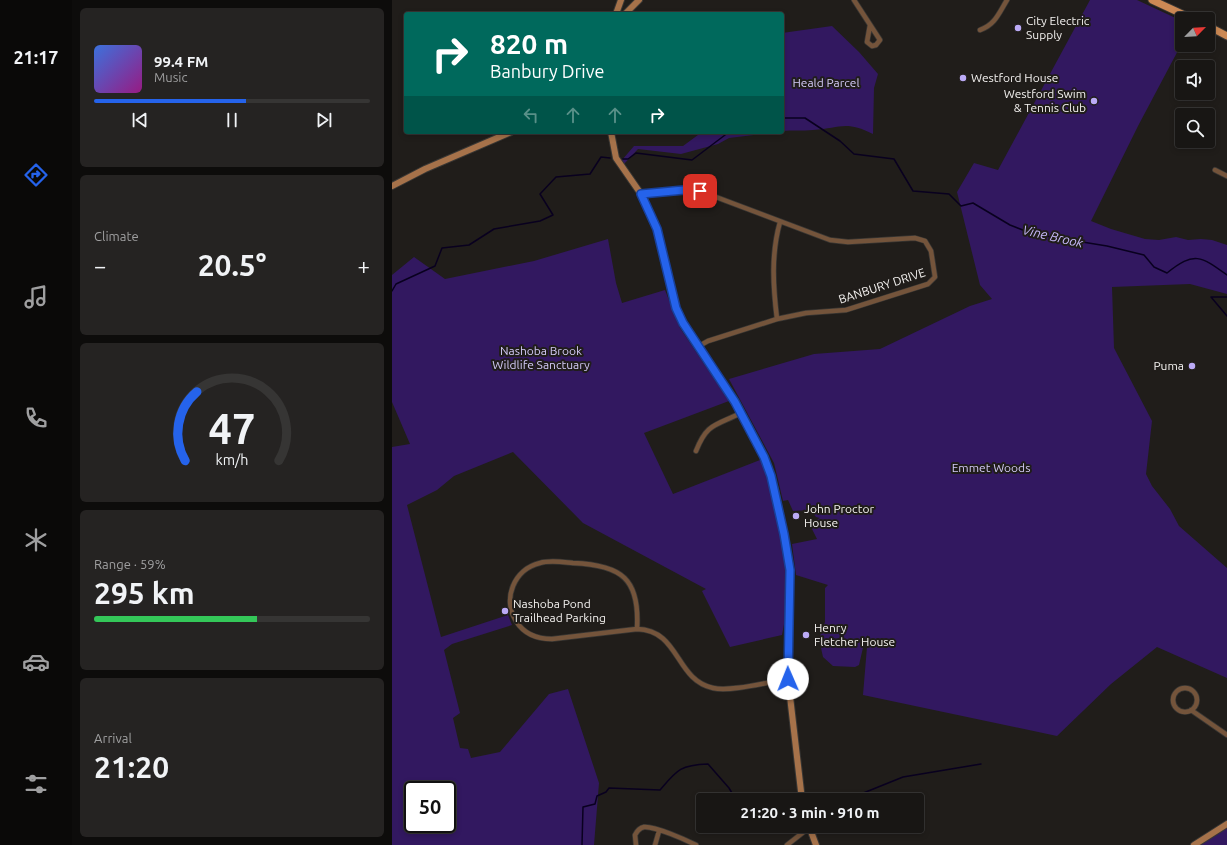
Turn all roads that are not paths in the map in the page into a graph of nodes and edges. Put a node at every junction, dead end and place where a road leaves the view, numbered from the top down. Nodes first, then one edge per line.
1 (621, 0) edge
2 (639, 0) edge
3 (854, 0) edge
4 (1007, 0) edge
5 (1152, 0) edge
6 (617, 12) edge
7 (627, 12) edge
8 (1178, 12) edge
9 (870, 24) dead end
10 (980, 30) dead end
11 (1215, 30) edge
12 (1227, 36) edge
13 (506, 134) edge
14 (611, 134) edge
15 (1215, 170) dead end
16 (1227, 176) edge
17 (392, 186) edge
18 (641, 194) junction
19 (780, 222) junction
20 (777, 319) junction
21 (699, 346) junction
22 (741, 413) junction
23 (696, 451) dead end
24 (637, 629) junction
25 (788, 679) junction
26 (1192, 710) junction
27 (1227, 735) edge
28 (801, 793) edge
29 (1227, 824) edge
30 (659, 831) junction
31 (802, 833) edge
32 (812, 833) edge
33 (636, 845) edge
34 (655, 845) edge
35 (696, 845) edge
36 (787, 845) edge
37 (816, 845) edge
38 (1194, 845) edge

1 - 6 main road
2 - 7 main road
3 - 9 street
4 - 10 street
5 - 8 main road
11 - 12 main road
13 - 17 main road
14 - 18 main road
15 - 16 street
18 - 19 street, BANBURY DRIVE
18 - 21 main road
19 - 20 street
19 - 20 street, BANBURY DRIVE
20 - 21 street, BANBURY DRIVE
21 - 22 main road
22 - 23 street
22 - 25 main road
24 - 24 street
24 - 25 street
25 - 28 main road
26 - 26 street
26 - 27 street
29 - 38 main road
30 - 33 street
30 - 34 street
30 - 35 street
31 - 36 street
32 - 37 main road

